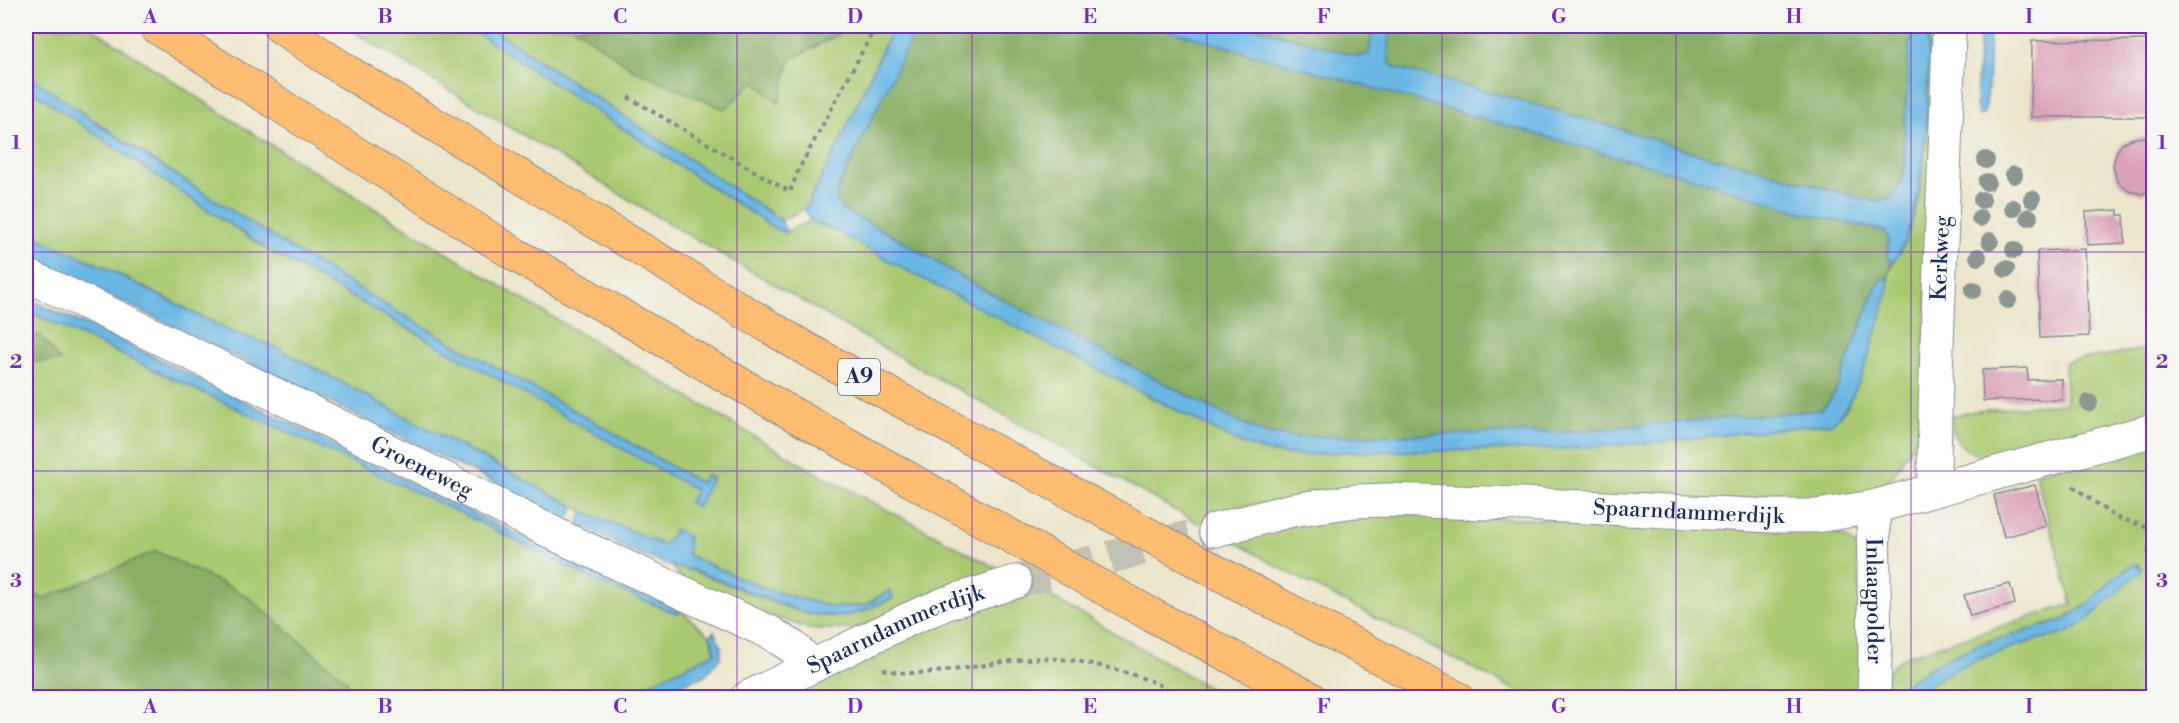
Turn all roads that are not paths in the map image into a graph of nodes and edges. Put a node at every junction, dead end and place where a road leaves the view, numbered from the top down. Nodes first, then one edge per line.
1 (155, 26) edge
2 (279, 26) edge
3 (1949, 26) edge
4 (26, 275) edge
5 (2154, 430) edge
6 (1934, 490) junction
7 (1873, 507) junction
8 (1215, 530) tunnel mouth
9 (1015, 582) tunnel mouth
10 (813, 666) junction
11 (747, 698) edge
12 (1310, 698) edge
13 (1456, 698) edge
14 (1874, 698) edge

1 - 12 highway
2 - 13 highway, A9
3 - 6 street, Kerkweg
4 - 10 street, Groeneweg
5 - 6 street, Spaarndammerdijk
6 - 7 street, Spaarndammerdijk
7 - 8 street, Spaarndammerdijk
7 - 14 street, Inlaagpolder
9 - 10 street, Spaarndammerdijk
10 - 11 street, Spaarndammerdijk

